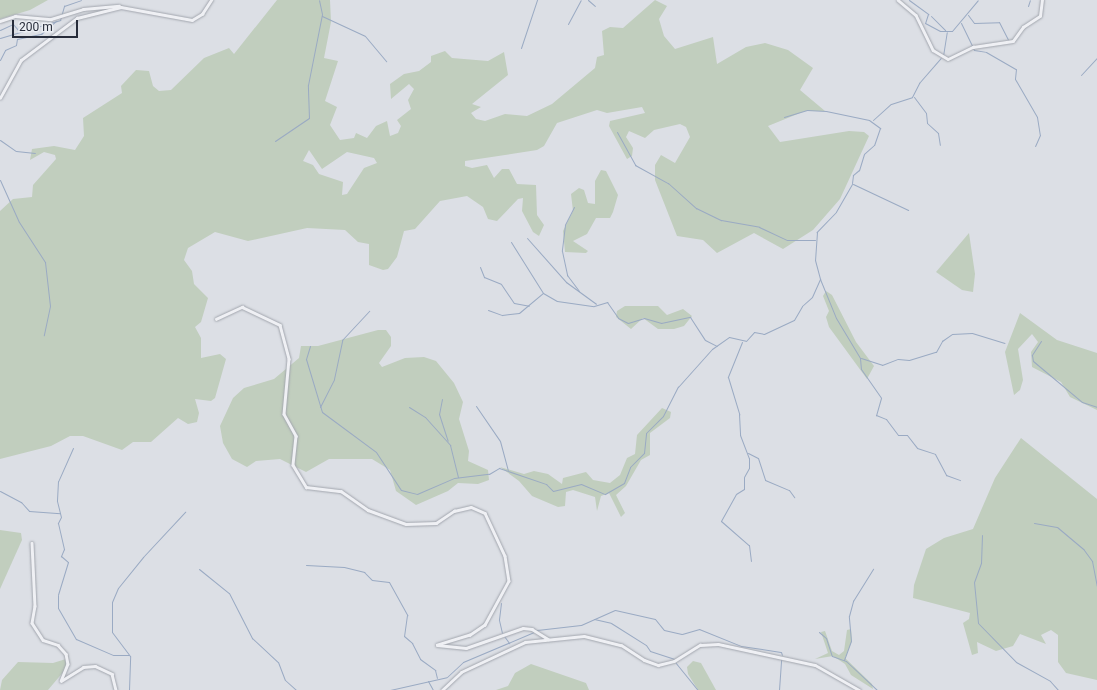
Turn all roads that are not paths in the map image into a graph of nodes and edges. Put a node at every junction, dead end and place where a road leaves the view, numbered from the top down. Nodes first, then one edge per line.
1 (211, 0) edge
2 (898, 0) edge
3 (1042, 0) edge
4 (121, 7) junction
5 (0, 21) edge
6 (0, 98) edge
7 (216, 319) dead end
8 (32, 543) dead end
9 (548, 639) junction
10 (116, 690) edge
11 (442, 690) edge
12 (859, 690) edge

1 - 4 street
2 - 3 street
4 - 5 street
4 - 6 street
7 - 9 street
8 - 10 street
9 - 11 street
9 - 12 street

